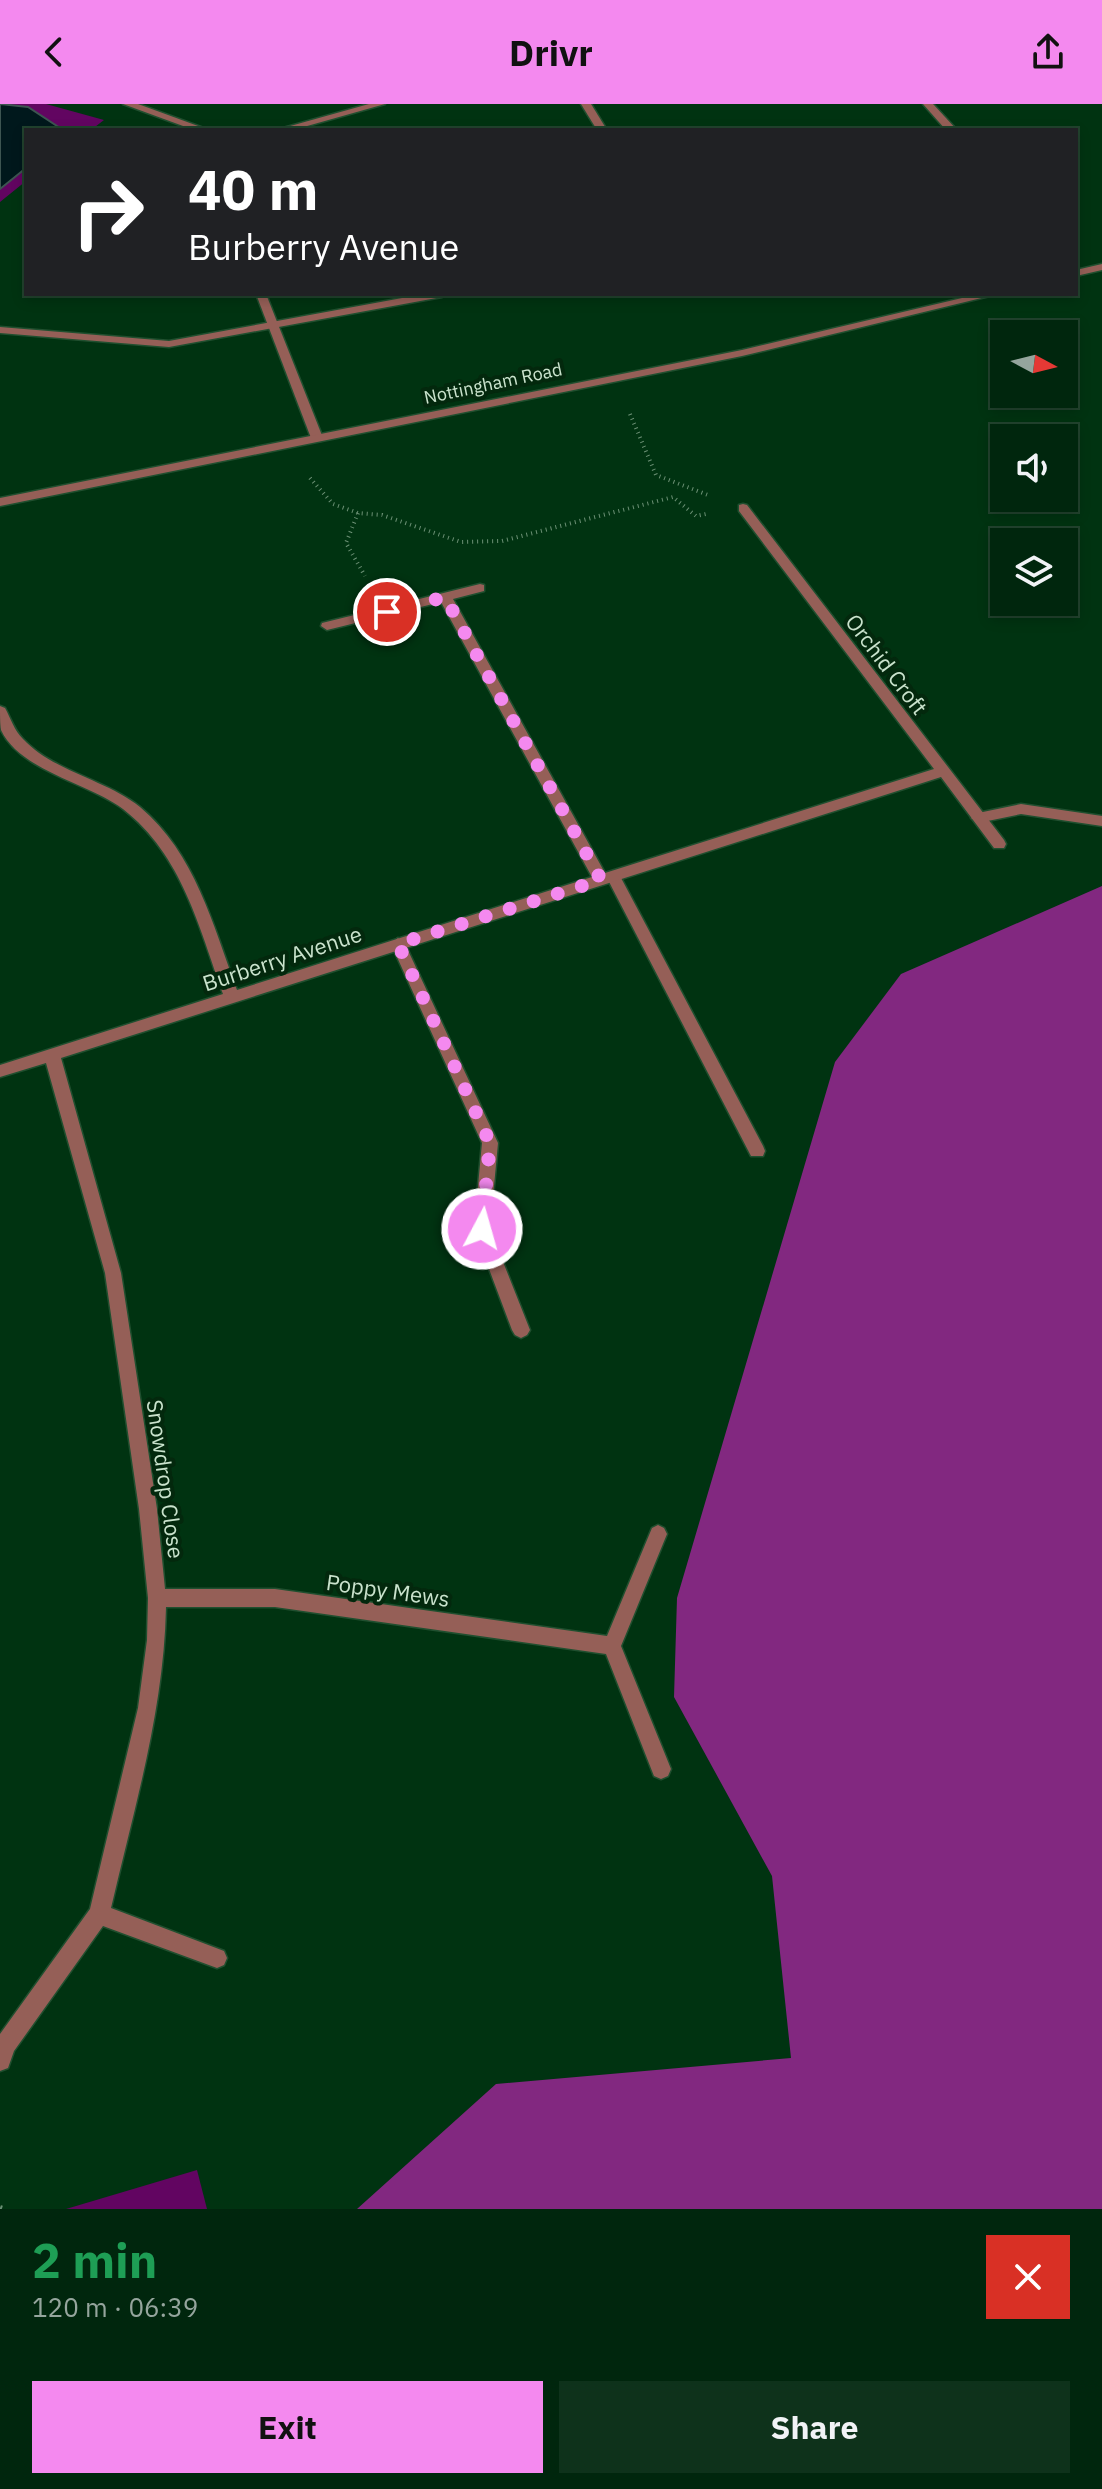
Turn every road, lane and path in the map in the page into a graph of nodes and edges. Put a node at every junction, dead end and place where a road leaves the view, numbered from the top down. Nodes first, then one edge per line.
1 (128, 104) edge
2 (380, 104) edge
3 (586, 104) edge
4 (928, 104) edge
5 (198, 128) edge
6 (289, 128) edge
7 (601, 128) edge
8 (950, 128) edge
9 (1102, 267) edge
10 (1078, 273) edge
11 (262, 296) edge
12 (432, 296) edge
13 (984, 296) edge
14 (274, 326) junction
15 (0, 330) edge
16 (586, 383) junction
17 (317, 438) junction
18 (0, 502) edge
19 (743, 508) junction
20 (358, 513) junction
21 (480, 588) dead end
22 (445, 597) junction
23 (387, 612) junction
24 (327, 626) dead end
25 (0, 711) edge
26 (944, 771) junction
27 (978, 818) junction
28 (1102, 821) edge
29 (999, 844) dead end
30 (607, 878) junction
31 (398, 944) junction
32 (232, 997) junction
33 (52, 1055) junction
34 (0, 1071) edge
35 (757, 1151) dead end
36 (521, 1330) dead end
37 (658, 1534) dead end
38 (157, 1598) junction
39 (612, 1646) junction
40 (661, 1769) dead end
41 (99, 1914) junction
42 (217, 1958) dead end
43 (0, 2060) edge

1 - 5 street
2 - 6 street
3 - 7 street
4 - 8 street
9 - 10 street
11 - 14 street
12 - 14 street
13 - 16 street, Nottingham Road
14 - 15 street
14 - 17 street
16 - 17 street, Nottingham Road
16 - 19 path
17 - 18 street, Nottingham Road
17 - 20 path
19 - 20 path
19 - 26 street, Orchid Croft
20 - 23 path
21 - 22 street
22 - 23 street
22 - 30 street
23 - 24 street
25 - 32 street
26 - 27 street, Orchid Croft
26 - 30 street, Burberry Avenue
27 - 28 street
27 - 29 street, Orchid Croft
30 - 31 street, Burberry Avenue
30 - 35 street
31 - 32 street, Burberry Avenue
31 - 36 street
32 - 33 street, Burberry Avenue
33 - 34 street, Burberry Avenue
33 - 38 street, Snowdrop Close
37 - 39 street
38 - 39 street, Poppy Mews
38 - 41 street, Snowdrop Close
39 - 40 street
41 - 42 street
41 - 43 street, Snowdrop Close

